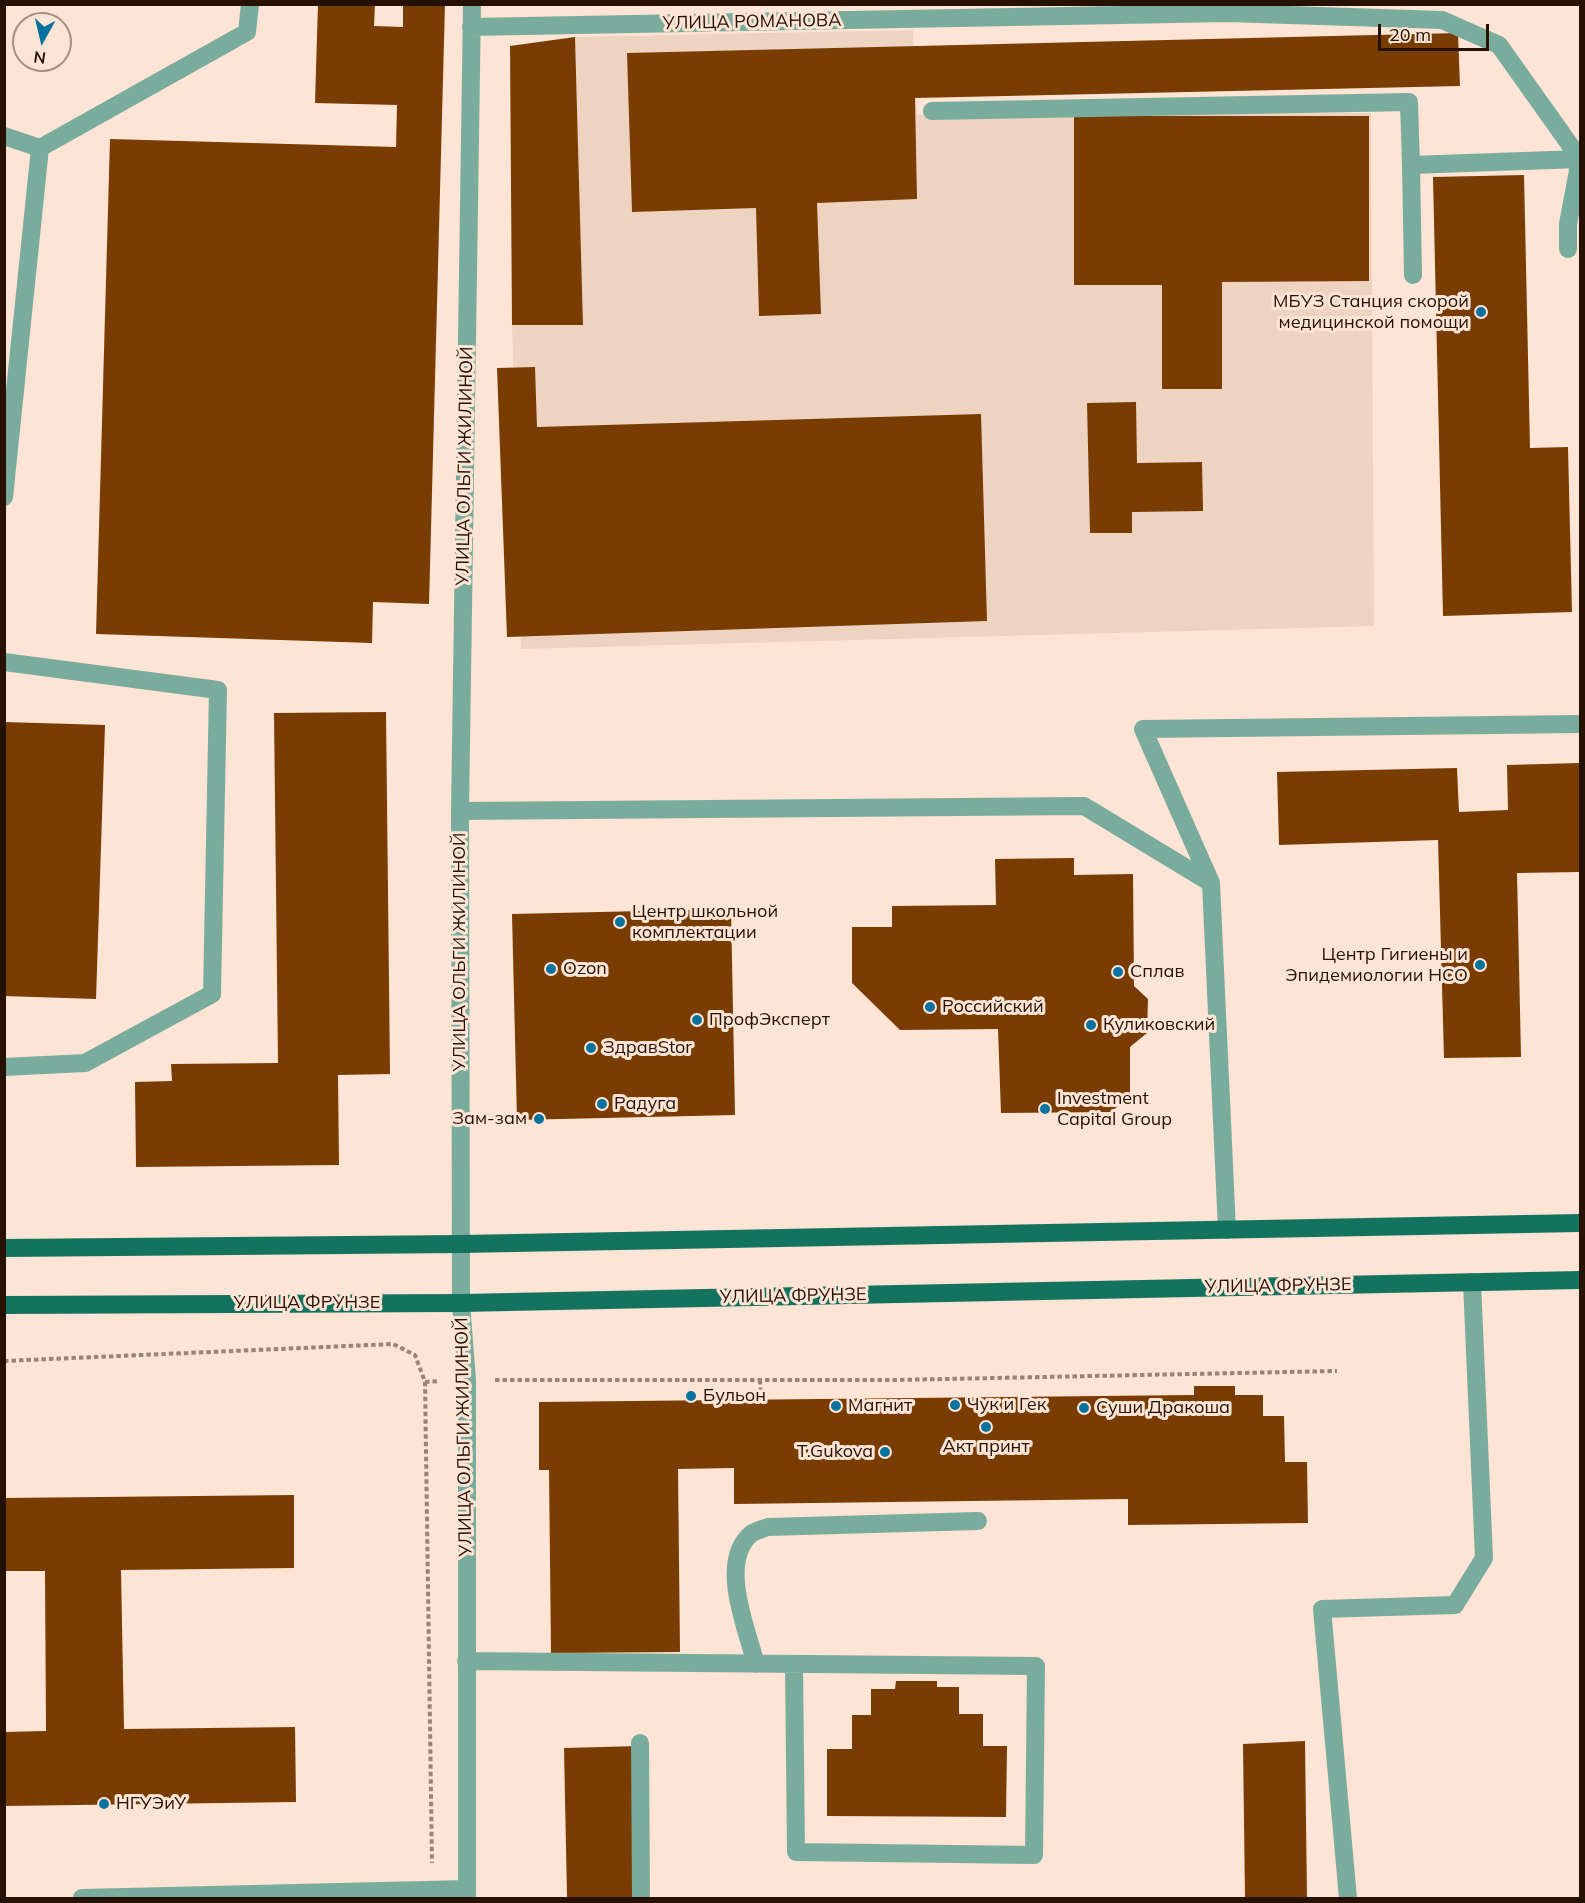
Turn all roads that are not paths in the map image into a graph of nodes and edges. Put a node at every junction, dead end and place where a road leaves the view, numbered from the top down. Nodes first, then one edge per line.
1 (250, 4) edge
2 (472, 4) edge
3 (471, 27) junction
4 (932, 111) dead end
5 (4, 136) edge
6 (39, 148) junction
7 (1581, 160) edge
8 (1411, 165) junction
9 (1568, 249) dead end
10 (1413, 275) dead end
11 (4, 496) edge
12 (4, 662) edge
13 (1581, 724) edge
14 (460, 810) junction
15 (1211, 883) junction
16 (4, 1067) edge
17 (1581, 1223) edge
18 (1227, 1230) junction
19 (461, 1244) junction
20 (4, 1248) edge
21 (1581, 1280) edge
22 (1472, 1282) junction
23 (461, 1303) junction
24 (4, 1305) edge
25 (978, 1521) dead end
26 (465, 1661) junction
27 (756, 1664) junction
28 (794, 1664) junction
29 (640, 1743) dead end
30 (467, 1894) edge
31 (138, 1898) edge
32 (82, 1899) edge
33 (641, 1899) edge
34 (1348, 1899) edge

1 - 6 street
2 - 3 street, УЛИЦА ОЛЬГИ ЖИЛИНОЙ
3 - 7 street, УЛИЦА РОМАНОВА
3 - 14 street, УЛИЦА ОЛЬГИ ЖИЛИНОЙ
4 - 8 street
5 - 6 street
6 - 11 street
7 - 8 street
7 - 9 street
8 - 10 street
12 - 16 street
13 - 15 street
14 - 15 street
14 - 19 street, УЛИЦА ОЛЬГИ ЖИЛИНОЙ
15 - 18 street
17 - 18 main road
18 - 19 main road
19 - 20 main road
19 - 23 street, УЛИЦА ОЛЬГИ ЖИЛИНОЙ
21 - 22 main road, УЛИЦА ФРУНЗЕ
22 - 23 main road, УЛИЦА ФРУНЗЕ
22 - 34 street
23 - 24 main road, УЛИЦА ФРУНЗЕ
23 - 26 street, УЛИЦА ОЛЬГИ ЖИЛИНОЙ
25 - 27 street
26 - 27 street
26 - 30 street, УЛИЦА ОЛЬГИ ЖИЛИНОЙ
27 - 28 street
28 - 28 street
29 - 33 street
30 - 31 street
31 - 32 street

